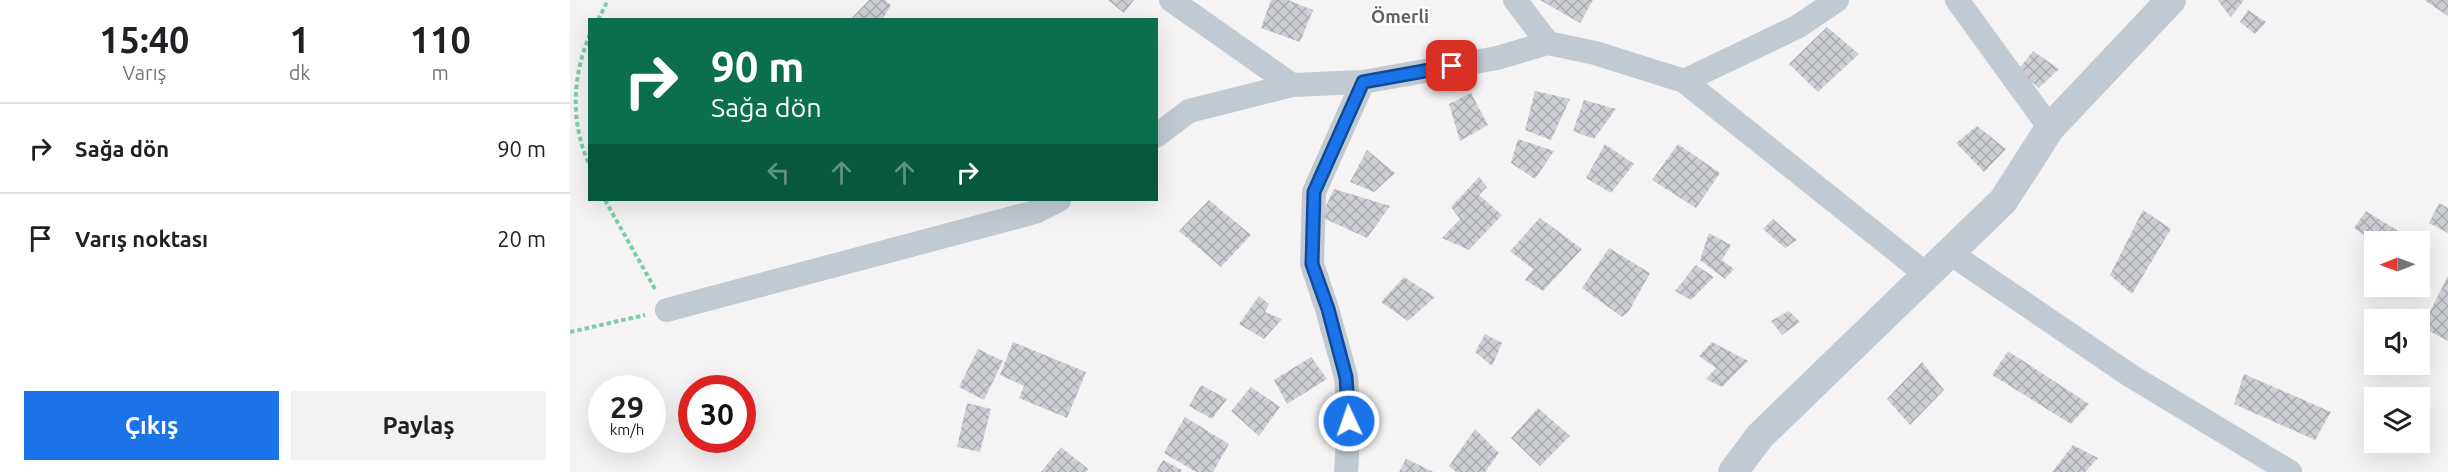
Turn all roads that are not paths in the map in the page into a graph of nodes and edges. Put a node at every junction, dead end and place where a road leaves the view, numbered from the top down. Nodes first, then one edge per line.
1 (1171, 0) edge
2 (1515, 0) edge
3 (1837, 0) edge
4 (1957, 0) edge
5 (2171, 0) edge
6 (1548, 43) junction
7 (1684, 81) junction
8 (1363, 82) junction
9 (1292, 85) junction
10 (2050, 128) junction
11 (1158, 134) edge
12 (1057, 201) edge
13 (1950, 253) junction
14 (1927, 275) junction
15 (667, 310) road end
16 (1346, 472) edge
17 (1733, 472) edge
18 (2290, 472) edge

1 - 9 street
2 - 6 street
3 - 7 street
4 - 10 street
5 - 10 street
6 - 7 street
6 - 8 street
7 - 14 street
8 - 9 street
8 - 16 street
9 - 11 street
10 - 13 street
12 - 15 street
13 - 14 street
13 - 18 street
14 - 17 street

